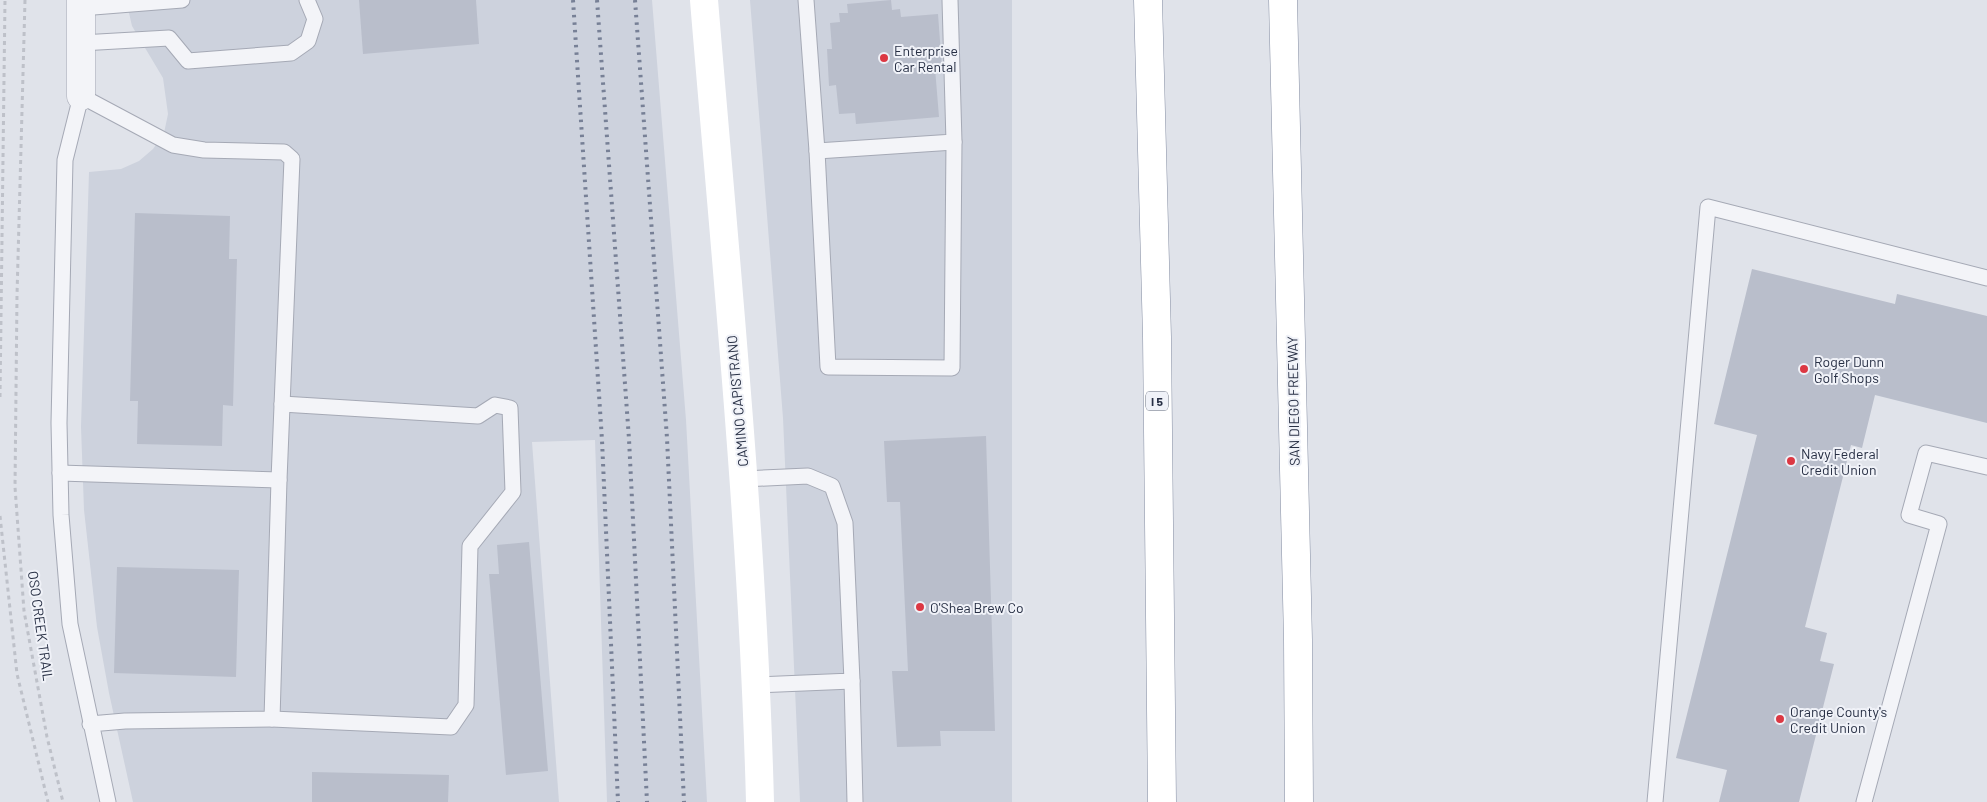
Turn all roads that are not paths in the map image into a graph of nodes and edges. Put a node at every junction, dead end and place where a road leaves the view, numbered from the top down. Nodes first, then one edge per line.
1 (182, 0) edge
2 (307, 0) edge
3 (704, 0) edge
4 (806, 0) edge
5 (950, 0) edge
6 (1148, 0) edge
7 (1283, 0) edge
8 (1291, 0) edge
9 (81, 4) edge
10 (80, 43) junction
11 (1286, 58) junction
12 (82, 96) junction
13 (954, 142) junction
14 (817, 151) junction
15 (1987, 278) edge
16 (282, 404) junction
17 (1987, 467) edge
18 (60, 473) junction
19 (743, 479) junction
20 (279, 480) junction
21 (852, 681) junction
22 (757, 685) junction
23 (272, 719) junction
24 (90, 724) junction
25 (108, 802) edge
26 (760, 802) edge
27 (855, 802) edge
28 (1162, 802) edge
29 (1299, 802) edge
30 (1655, 802) edge
31 (1864, 802) edge

1 - 9 lane
2 - 10 lane
3 - 19 main road, CAMINO CAPISTRANO
4 - 14 lane
5 - 13 lane
6 - 28 main road, I 5
7 - 11 main road, SAN DIEGO FREEWAY
8 - 11 main road
9 - 10 street
10 - 12 street
11 - 29 main road, SAN DIEGO FREEWAY
12 - 16 lane
12 - 18 lane
13 - 14 lane
13 - 14 lane
15 - 30 lane
16 - 20 lane
16 - 23 lane
17 - 31 lane
18 - 20 lane
18 - 24 lane
19 - 21 lane
19 - 22 main road, CAMINO CAPISTRANO
20 - 23 lane
21 - 22 lane
21 - 27 lane
22 - 26 main road, CAMINO CAPISTRANO
23 - 24 lane
24 - 25 lane

